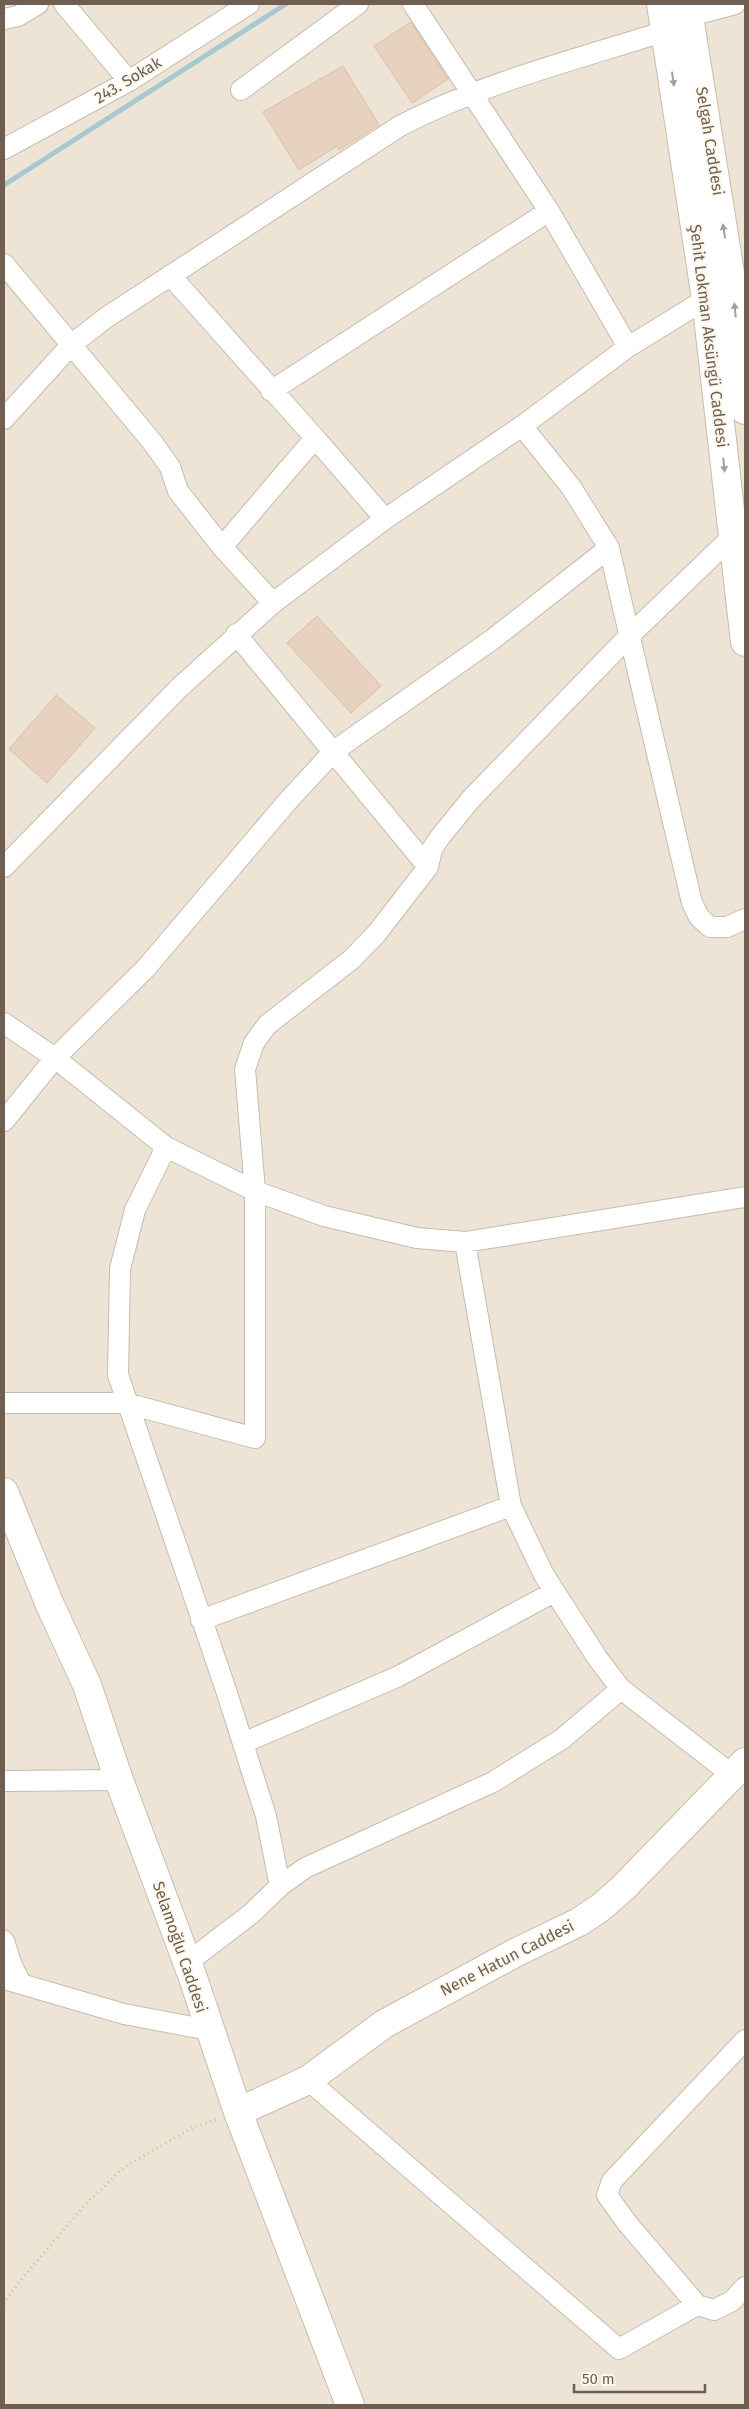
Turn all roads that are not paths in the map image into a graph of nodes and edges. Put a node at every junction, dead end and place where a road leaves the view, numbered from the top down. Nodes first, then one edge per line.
1 (38, 4) edge
2 (64, 4) edge
3 (249, 4) edge
4 (358, 4) edge
5 (413, 4) edge
6 (660, 4) edge
7 (735, 4) edge
8 (688, 10) edge
9 (4, 19) edge
10 (666, 30) junction
11 (129, 81) junction
12 (241, 90) dead end
13 (472, 93) junction
14 (4, 149) edge
15 (549, 211) junction
16 (4, 264) edge
17 (170, 275) junction
18 (738, 275) edge
19 (706, 299) junction
20 (72, 344) junction
21 (628, 347) junction
22 (271, 391) junction
23 (745, 410) edge
24 (4, 420) edge
25 (522, 426) junction
26 (315, 438) junction
27 (385, 519) junction
28 (732, 537) junction
29 (222, 546) junction
30 (609, 548) junction
31 (273, 603) junction
32 (236, 634) junction
33 (628, 637) junction
34 (745, 642) edge
35 (334, 751) junction
36 (4, 867) edge
37 (428, 867) junction
38 (745, 919) edge
39 (4, 1023) edge
40 (55, 1058) junction
41 (4, 1121) edge
42 (166, 1147) junction
43 (255, 1191) junction
44 (745, 1197) edge
45 (465, 1242) junction
46 (4, 1402) edge
47 (126, 1404) junction
48 (4, 1492) edge
49 (511, 1506) junction
50 (554, 1592) junction
51 (201, 1620) junction
52 (621, 1689) junction
53 (243, 1743) junction
54 (738, 1768) edge
55 (119, 1780) junction
56 (4, 1781) edge
57 (280, 1886) junction
58 (4, 1941) edge
59 (188, 1962) junction
60 (13, 1981) edge
61 (209, 2030) junction
62 (745, 2040) edge
63 (308, 2080) junction
64 (238, 2112) junction
65 (745, 2287) edge
66 (698, 2305) junction
67 (350, 2405) edge

1 - 9 street
2 - 11 street
3 - 11 street, 243. Sokak
4 - 12 street
5 - 13 street
6 - 10 street
7 - 8 street
18 -> 8 street, Selgah Caddesi
10 - 13 street
10 -> 19 street, Şehit Lokman Aksüngü Caddesi
11 - 14 street, 243. Sokak
13 - 15 street
13 - 17 street
15 - 21 street
15 - 22 street
16 - 20 street
17 - 20 street
17 - 22 street
23 -> 18 street, Şehit Lokman Aksüngü Caddesi
19 - 21 street
19 -> 28 street, Şehit Lokman Aksüngü Caddesi
20 - 24 street
20 - 29 street
21 - 25 street
22 - 26 street
25 - 27 street
25 - 30 street
26 - 27 street
26 - 29 street
27 - 31 street
28 - 33 street
28 - 34 street, Şehit Lokman Aksüngü Caddesi
29 - 31 street
30 - 33 street
30 - 35 street
31 - 32 street
32 - 35 street
32 - 36 street
33 - 37 street
33 - 38 street
35 - 37 street
35 - 40 street
37 - 43 street
39 - 40 street
40 - 41 street
40 - 42 street
42 - 43 street
42 - 47 street
43 - 45 street
43 - 47 street
44 - 45 street
45 - 49 street
46 - 47 street
47 - 51 street
48 - 55 street, Selamoğlu Caddesi
49 - 50 street
49 - 51 street
50 - 52 street
50 - 53 street
51 - 53 street
52 - 54 street
52 - 57 street
53 - 57 street
54 - 63 street, Nene Hatun Caddesi
55 - 56 street
55 - 59 street, Selamoğlu Caddesi
57 - 59 street
58 - 60 street
59 - 61 street, Selamoğlu Caddesi
60 - 61 street
61 - 64 street, Selamoğlu Caddesi
62 - 66 street
63 - 64 street, Nene Hatun Caddesi
63 - 66 street
64 - 67 street, Selamoğlu Caddesi
65 - 66 street

